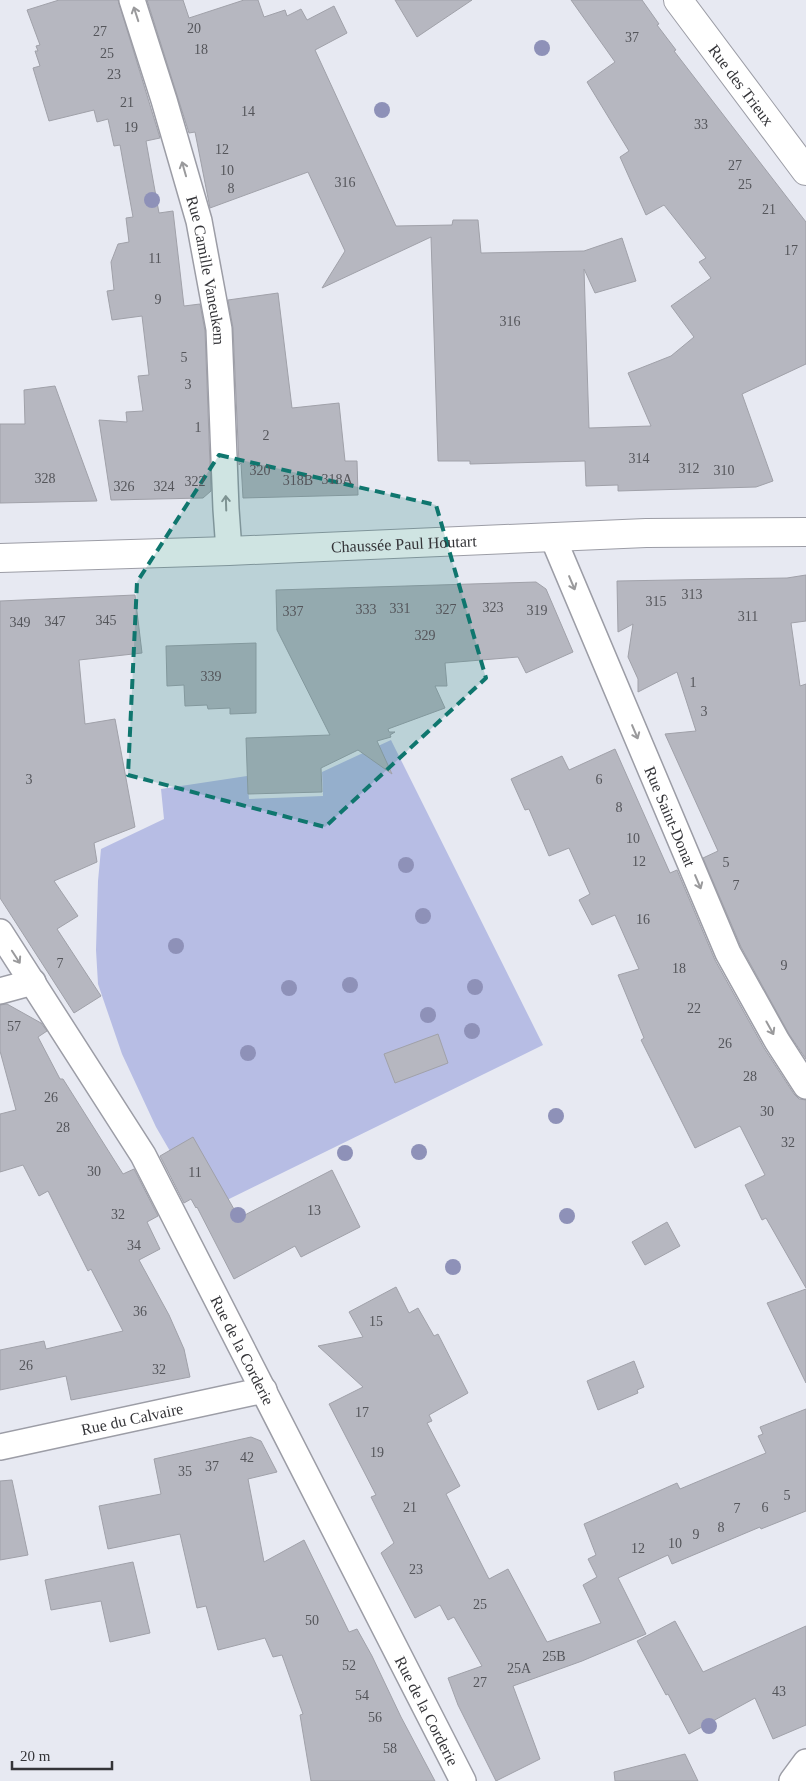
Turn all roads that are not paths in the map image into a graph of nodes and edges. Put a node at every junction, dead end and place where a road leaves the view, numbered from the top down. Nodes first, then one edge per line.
1 (132, 0) edge
2 (678, 0) edge
3 (806, 171) edge
4 (806, 532) edge
5 (553, 538) junction
6 (229, 551) junction
7 (0, 558) edge
8 (0, 932) edge
9 (33, 982) junction
10 (0, 991) edge
11 (806, 1086) edge
12 (264, 1390) junction
13 (0, 1447) edge
14 (806, 1762) edge
15 (463, 1781) edge
16 (792, 1781) edge

6 -> 1 street, Rue Camille Vaneukem
2 - 3 main road, Rue des Trieux
4 - 5 main road, Chaussée Paul Houtart
5 - 6 main road, Chaussée Paul Houtart
5 -> 11 street, Rue Saint-Donat
6 - 7 main road, Chaussée Paul Houtart
8 -> 9 street, Rue de la Corderie
9 - 10 street
9 - 12 street, Rue de la Corderie
12 - 13 street, Rue du Calvaire
12 - 15 street, Rue de la Corderie
14 - 16 street

